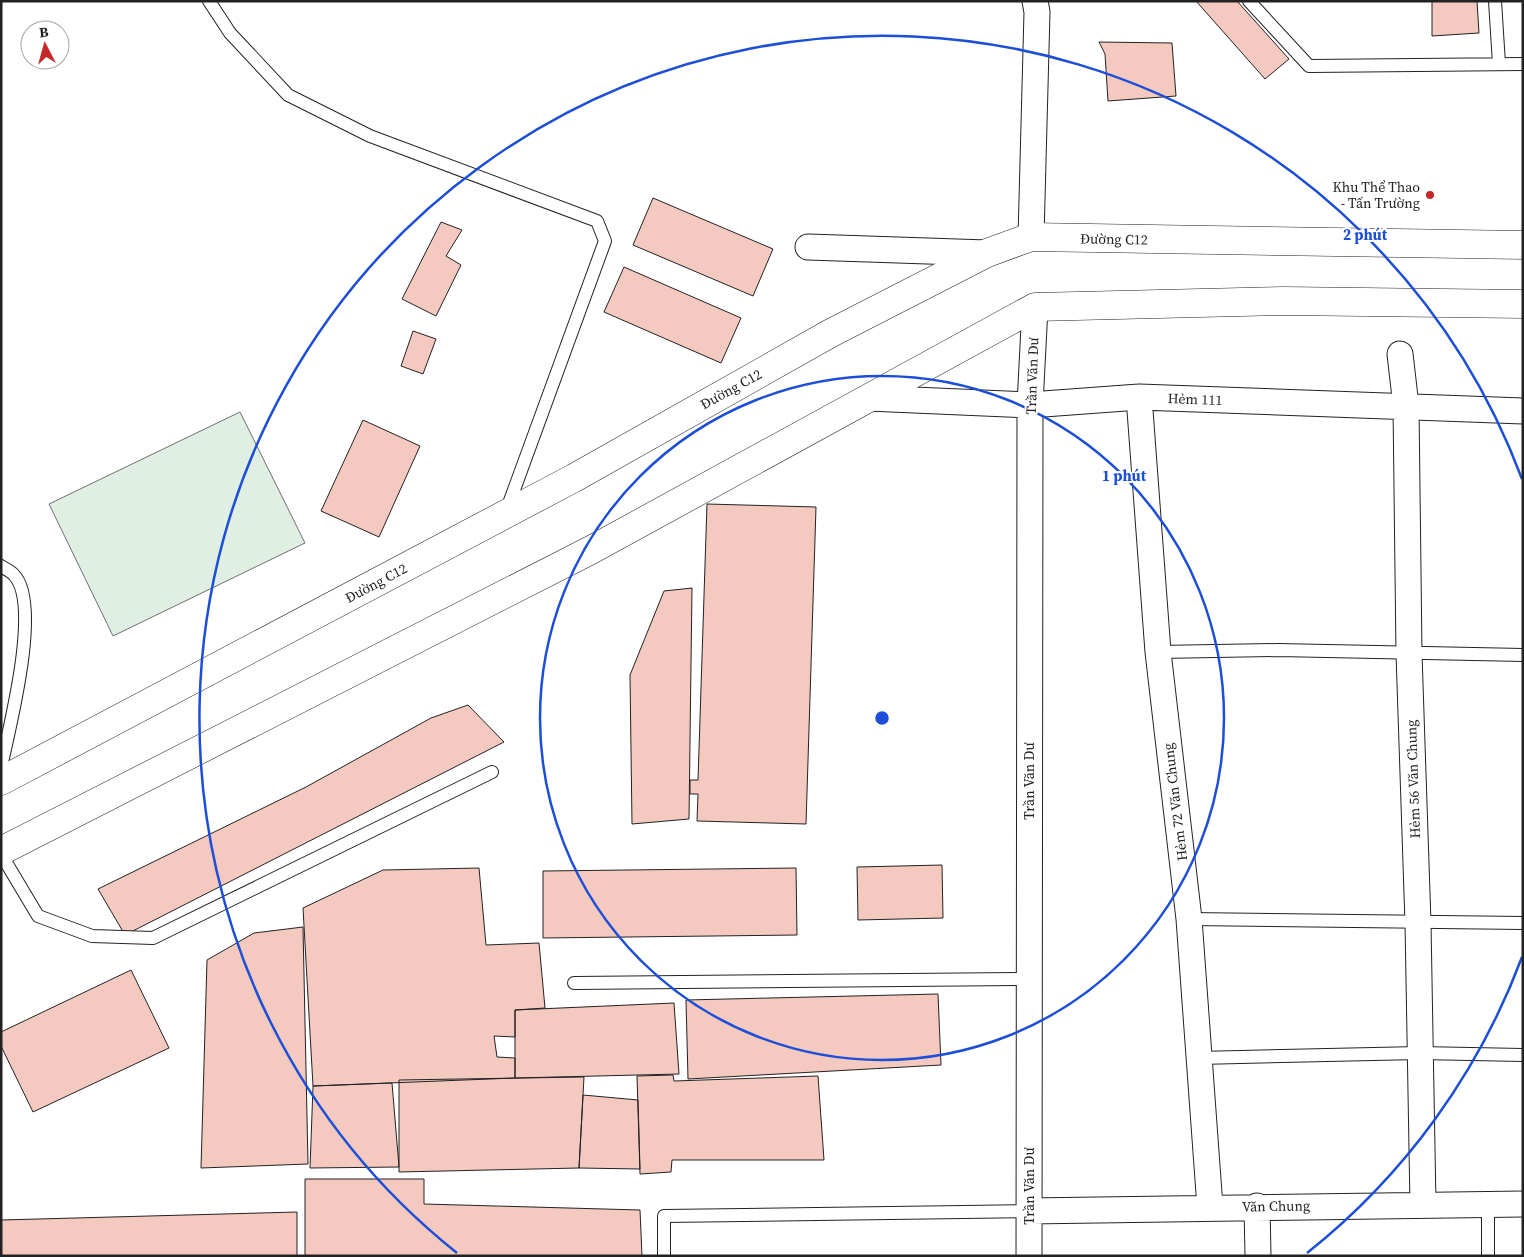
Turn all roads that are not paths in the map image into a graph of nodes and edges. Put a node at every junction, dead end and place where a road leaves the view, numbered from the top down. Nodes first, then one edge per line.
1 (209, 1) edge
2 (1035, 1) edge
3 (1249, 1) edge
4 (1495, 1) edge
5 (1499, 64) junction
6 (1523, 64) edge
7 (1031, 237) junction
8 (1523, 245) edge
9 (808, 247) dead end
10 (986, 253) junction
11 (1523, 304) edge
12 (1034, 307) junction
13 (1400, 354) dead end
14 (1139, 397) junction
15 (868, 398) junction
16 (1030, 404) junction
17 (1406, 406) junction
18 (1523, 411) edge
19 (505, 515) junction
20 (1, 566) edge
21 (1158, 652) junction
22 (1409, 654) junction
23 (1523, 655) edge
24 (1, 767) edge
25 (492, 772) dead end
26 (1, 781) edge
27 (1, 852) edge
28 (1189, 919) junction
29 (1418, 923) junction
30 (1523, 923) edge
31 (1028, 979) junction
32 (574, 983) dead end
33 (1419, 1053) junction
34 (1523, 1055) edge
35 (1198, 1058) junction
36 (1488, 1204) junction
37 (1523, 1204) edge
38 (1423, 1205) junction
39 (1257, 1206) junction
40 (1210, 1207) junction
41 (1029, 1210) junction
42 (664, 1256) edge
43 (1029, 1256) edge
44 (1258, 1256) edge
45 (1488, 1256) edge

1 - 19 lane
2 - 7 street
3 - 5 lane
4 - 5 lane
5 - 6 lane
7 - 8 main road, Đường C12
7 - 10 main road, Đường C12
9 - 10 street
10 - 19 main road, Đường C12
11 - 12 main road
12 - 15 main road
12 - 16 street, Trần Văn Dư
13 - 17 street, Hẻm 56 Văn Chung
14 - 16 street, Hẻm 111
14 - 17 street, Hẻm 111
14 - 21 street, Hẻm 72 Văn Chung
15 - 16 street, Hẻm 111
15 - 27 main road
16 - 31 street, Trần Văn Dư
17 - 18 street, Hẻm 111
17 - 22 street, Hẻm 56 Văn Chung
19 - 26 main road, Đường C12
20 - 24 lane
21 - 22 lane
21 - 28 street, Hẻm 72 Văn Chung
22 - 23 lane
22 - 29 street, Hẻm 56 Văn Chung
25 - 27 lane
28 - 29 lane
28 - 35 street, Hẻm 72 Văn Chung
29 - 30 lane
29 - 33 street, Hẻm 56 Văn Chung
31 - 32 lane
31 - 41 street, Trần Văn Dư
33 - 34 lane
33 - 35 lane
33 - 38 street, Hẻm 56 Văn Chung
35 - 40 street, Hẻm 72 Văn Chung
36 - 37 street, Văn Chung
36 - 38 street, Văn Chung
36 - 45 lane
38 - 39 street, Văn Chung
39 - 40 street, Văn Chung
39 - 44 street
40 - 41 street, Văn Chung
41 - 42 lane
41 - 43 street, Trần Văn Dư

